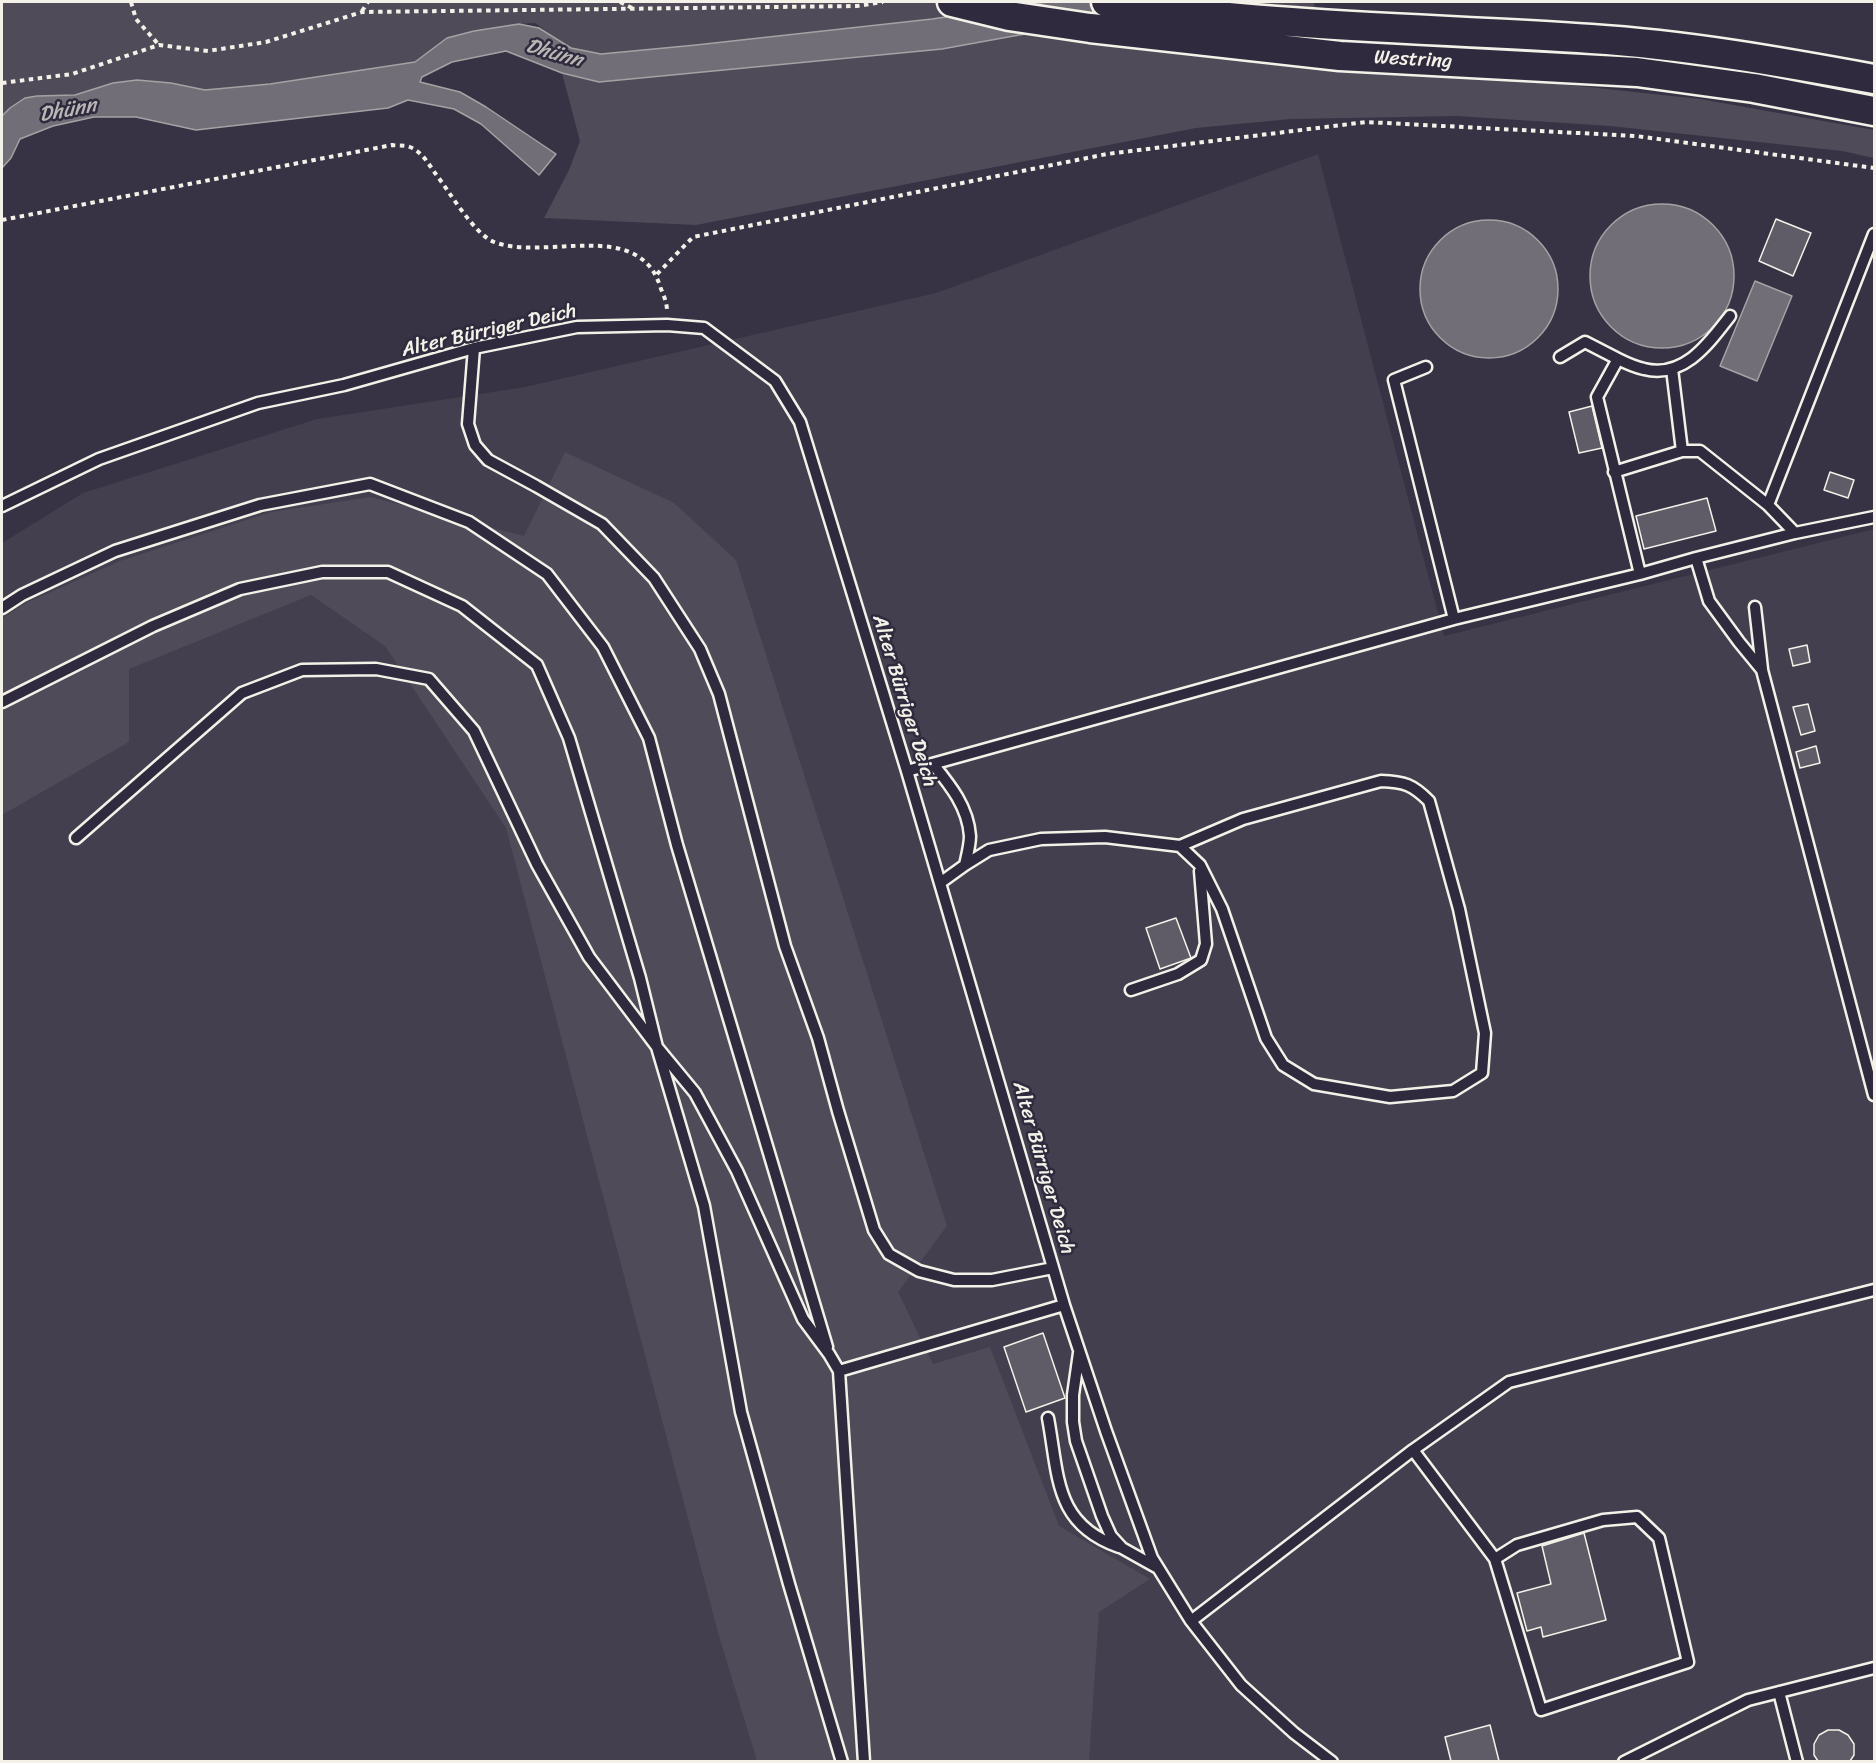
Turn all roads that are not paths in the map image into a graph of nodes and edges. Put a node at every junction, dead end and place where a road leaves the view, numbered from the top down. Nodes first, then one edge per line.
1 (952, 2) edge
2 (1106, 2) edge
3 (1875, 79) edge
4 (1875, 111) edge
5 (1875, 234) edge
6 (1730, 316) dead end
7 (474, 348) junction
8 (1560, 357) dead end
9 (1618, 359) junction
10 (1425, 367) dead end
11 (1672, 369) junction
12 (1682, 451) junction
13 (1614, 472) junction
14 (1768, 504) junction
15 (2, 506) edge
16 (1875, 517) edge
17 (1795, 533) junction
18 (1696, 558) junction
19 (1640, 574) junction
20 (1755, 607) dead end
21 (2, 608) edge
22 (1454, 619) junction
23 (1762, 670) junction
24 (2, 702) edge
25 (933, 764) junction
26 (907, 771) junction
27 (76, 838) dead end
28 (1180, 846) junction
29 (965, 865) junction
30 (1200, 865) junction
31 (940, 883) junction
32 (1131, 990) dead end
33 (657, 1047) junction
34 (1875, 1095) edge
35 (1053, 1268) junction
36 (1875, 1290) edge
37 (1064, 1305) junction
38 (1079, 1349) junction
39 (829, 1354) junction
40 (839, 1371) junction
41 (1048, 1418) dead end
42 (1413, 1450) junction
43 (1122, 1548) junction
44 (1495, 1558) junction
45 (1159, 1568) junction
46 (1191, 1621) junction
47 (1875, 1668) edge
48 (1779, 1692) junction
49 (842, 1761) edge
50 (864, 1761) edge
51 (1332, 1761) edge
52 (1624, 1761) edge
53 (1797, 1761) edge

1 - 4 main road, Westring
2 - 3 main road, Westring
5 - 14 lane
6 - 11 lane
7 - 15 lane, Alter Bürriger Deich
7 - 26 lane, Alter Bürriger Deich
7 - 35 lane
8 - 9 lane
9 - 11 lane
9 - 13 lane
10 - 22 lane
11 - 12 lane
12 - 13 lane
12 - 14 lane
13 - 19 lane
14 - 17 lane
16 - 17 lane
17 - 18 lane
18 - 19 lane
18 - 23 lane
19 - 22 lane
20 - 23 lane
21 - 39 lane
22 - 25 lane
23 - 34 lane
24 - 33 lane
25 - 26 lane
25 - 29 lane
26 - 31 lane, Alter Bürriger Deich
27 - 33 lane
28 - 29 lane
28 - 30 lane
28 - 30 lane
29 - 31 lane
30 - 32 lane
31 - 35 lane, Alter Bürriger Deich
33 - 39 lane
33 - 49 lane
35 - 37 lane, Alter Bürriger Deich
36 - 42 lane
37 - 38 lane, Alter Bürriger Deich
37 - 40 lane
38 - 43 lane
38 - 45 lane, Alter Bürriger Deich
39 - 40 lane
40 - 50 lane
41 - 43 lane
42 - 44 lane
42 - 46 lane
43 - 45 lane
44 - 44 lane
45 - 46 lane, Alter Bürriger Deich
46 - 51 lane, Alter Bürriger Deich
47 - 48 lane
48 - 52 lane
48 - 53 lane

